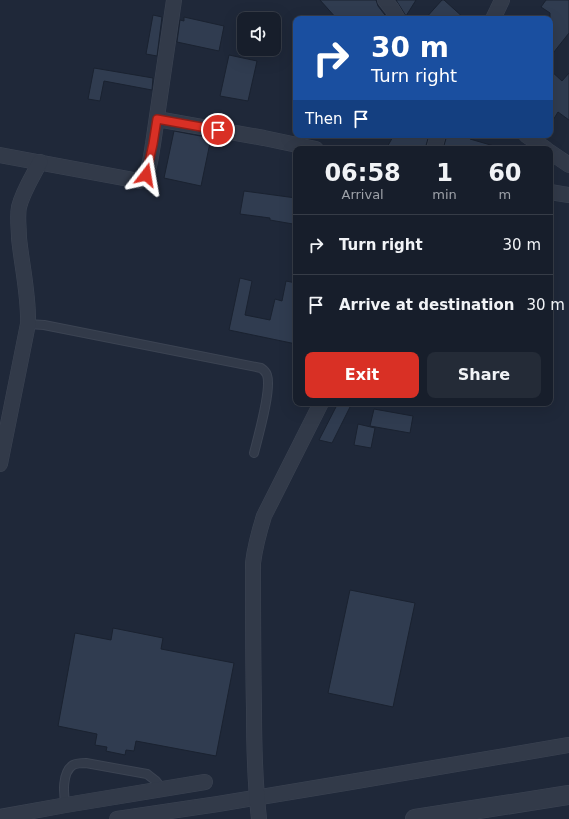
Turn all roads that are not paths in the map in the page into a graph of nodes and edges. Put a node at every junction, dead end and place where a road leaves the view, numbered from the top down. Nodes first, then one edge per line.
1 (174, 0) edge
2 (385, 0) edge
3 (502, 0) edge
4 (396, 16) edge
5 (494, 16) edge
6 (157, 119) junction
7 (530, 138) edge
8 (302, 146) edge
9 (542, 146) edge
10 (553, 154) edge
11 (0, 155) edge
12 (40, 162) junction
13 (569, 165) edge
14 (553, 192) edge
15 (569, 195) edge
16 (28, 324) junction
17 (319, 406) edge
18 (254, 454) dead end
19 (0, 464) edge
20 (569, 745) edge
21 (205, 782) dead end
22 (162, 789) junction
23 (569, 795) edge
24 (256, 797) junction
25 (66, 805) junction
26 (0, 817) edge
27 (118, 819) edge
28 (259, 819) edge
29 (415, 819) edge

1 - 6 street
2 - 4 street
3 - 5 street
6 - 8 street
6 - 12 street
7 - 9 street
10 - 13 street
11 - 12 street
12 - 16 street
14 - 15 street
16 - 18 lane
16 - 19 street
17 - 24 street
20 - 24 street
21 - 22 street
22 - 25 street
22 - 25 lane
23 - 29 street
24 - 27 street
24 - 28 street
25 - 26 street

